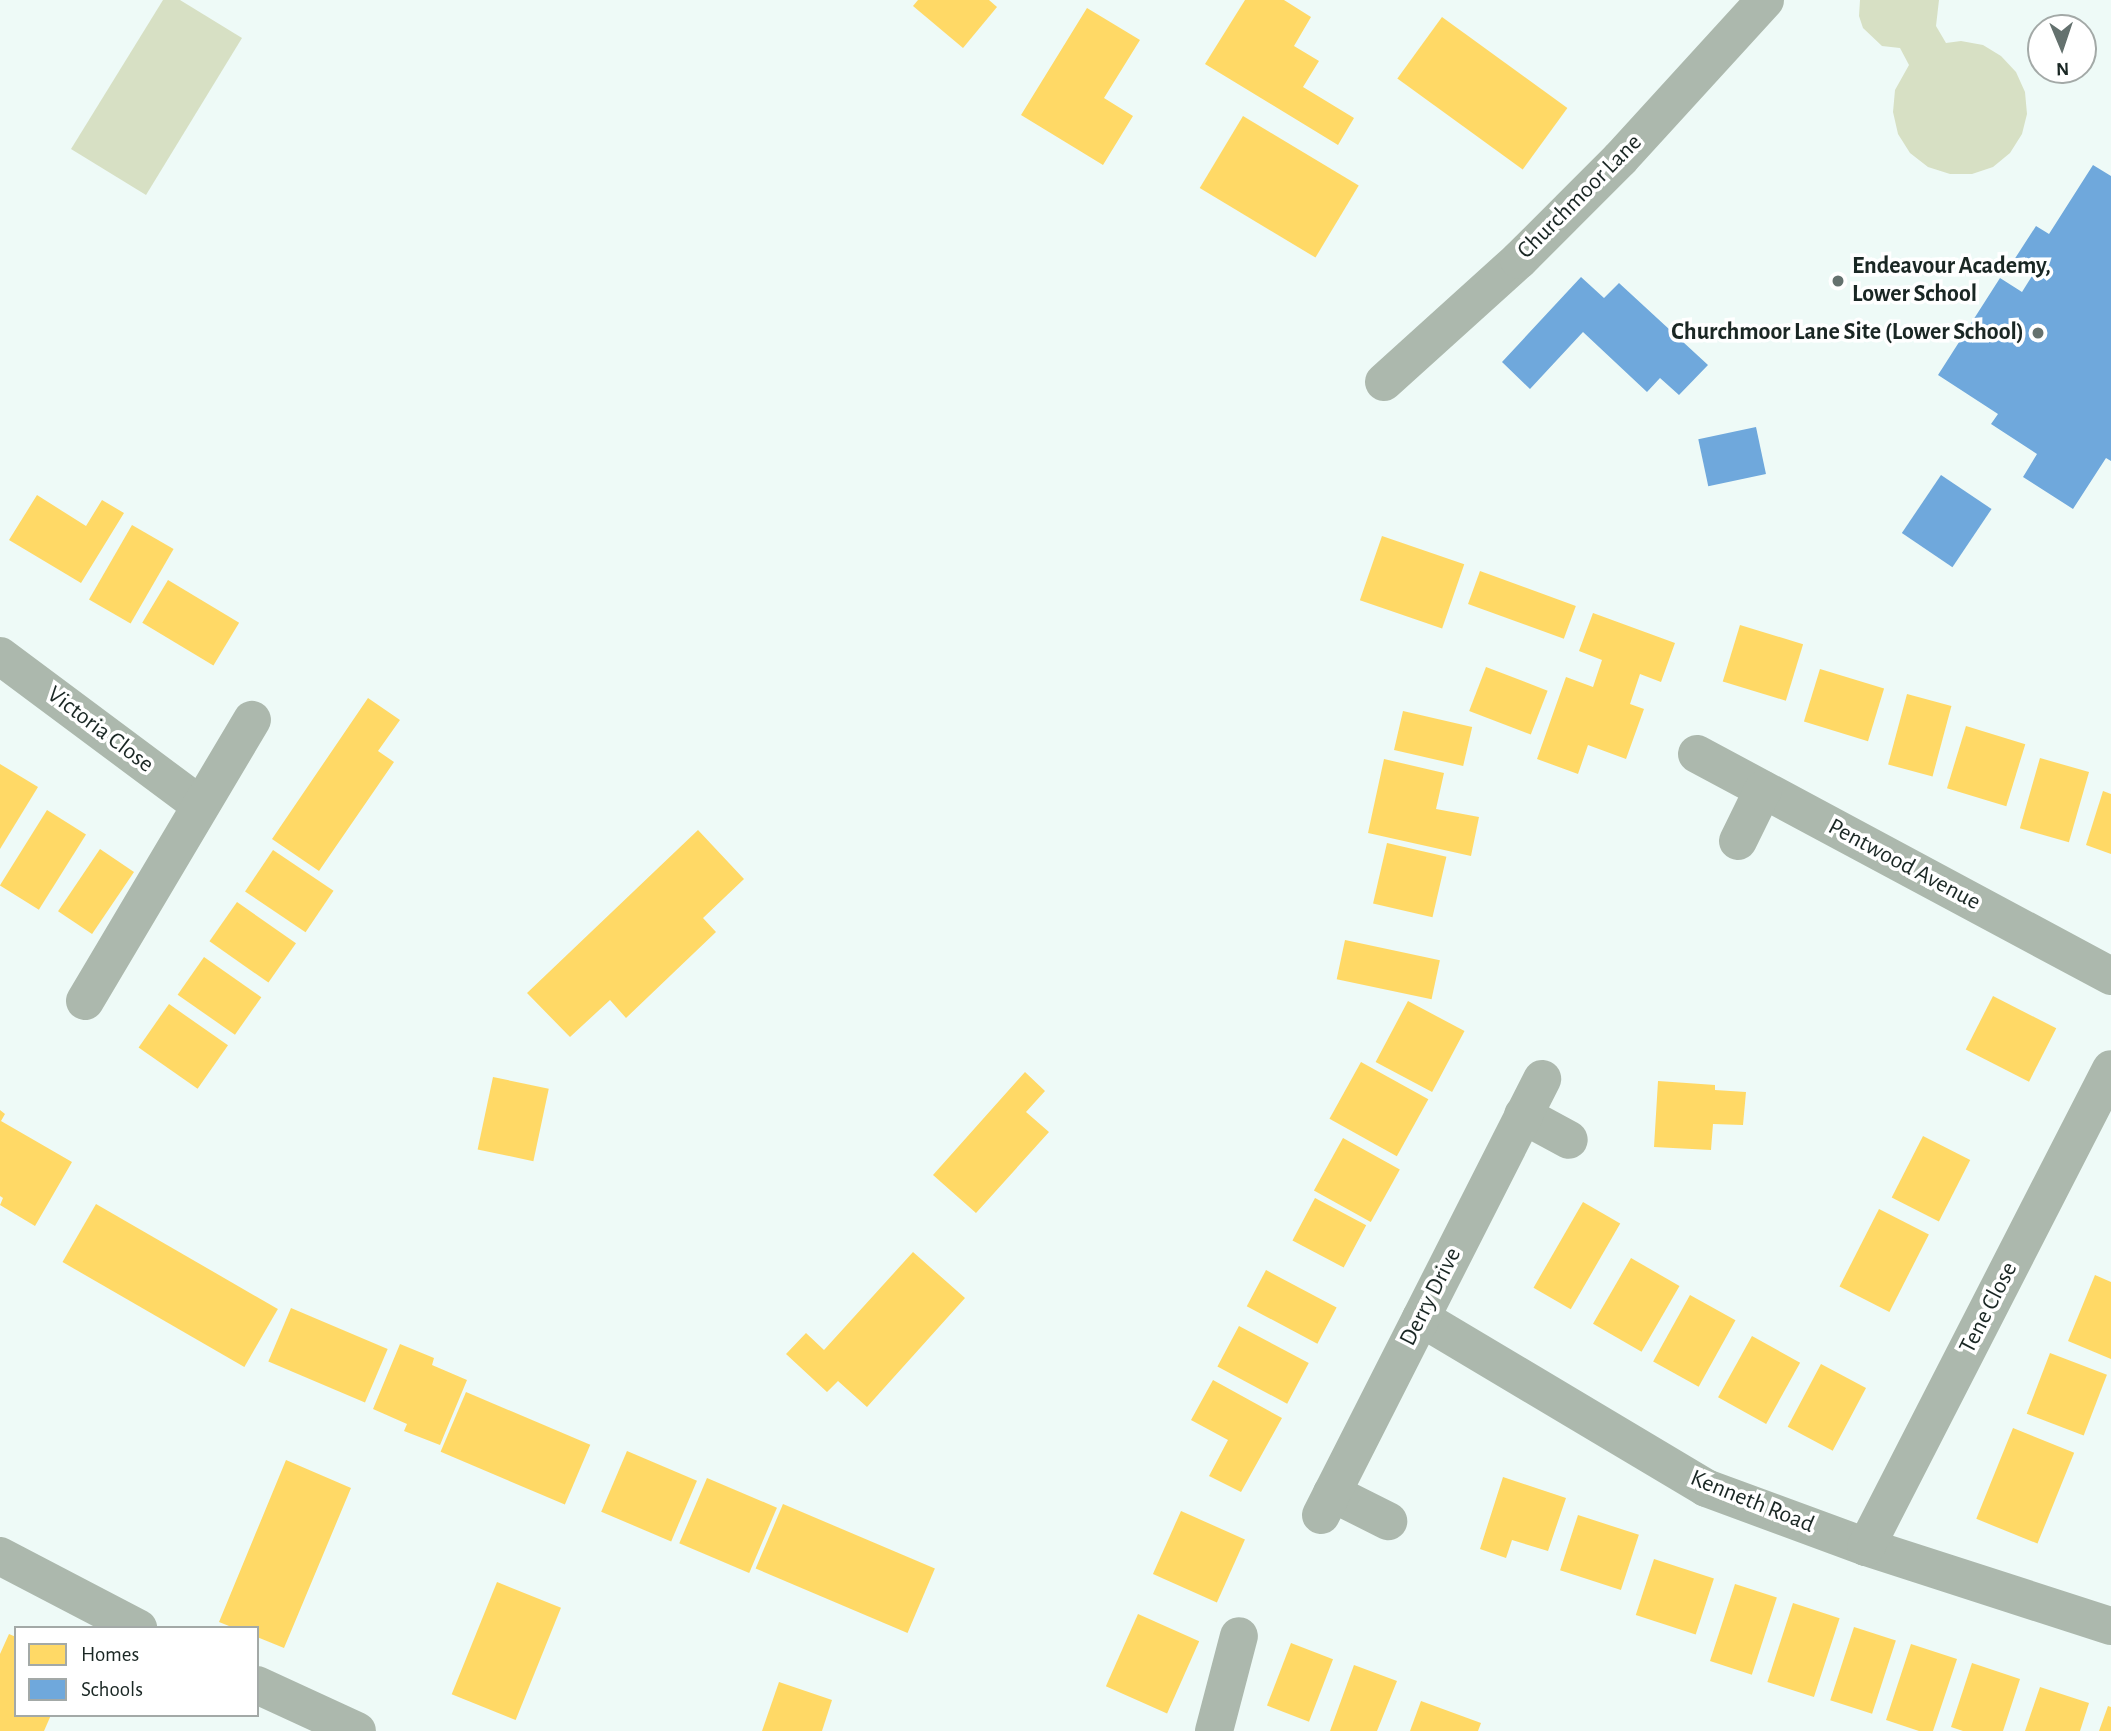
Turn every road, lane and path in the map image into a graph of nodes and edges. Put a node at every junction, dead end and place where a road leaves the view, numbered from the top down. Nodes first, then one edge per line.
1 (1765, 0) edge
2 (1384, 382) dead end
3 (0, 656) edge
4 (252, 720) dead end
5 (1696, 754) dead end
6 (1763, 790) junction
7 (200, 805) junction
8 (1738, 841) dead end
9 (2111, 976) edge
10 (85, 1001) dead end
11 (2111, 1069) edge
12 (1542, 1079) dead end
13 (1524, 1115) junction
14 (1569, 1140) dead end
15 (1421, 1318) junction
16 (1388, 1521) dead end
17 (1866, 1547) junction
18 (0, 1556) edge
19 (134, 1626) edge
20 (2111, 1626) edge
21 (1239, 1636) dead end
22 (259, 1686) edge
23 (357, 1731) edge
24 (1214, 1731) edge

1 - 2 street, Churchmoor Lane
3 - 7 street, Victoria Close
4 - 7 street
5 - 6 street, Pentwood Avenue
6 - 8 street
6 - 9 street, Pentwood Avenue
7 - 10 street
11 - 17 street, Tene Close
12 - 13 street, Derry Drive
13 - 14 street
13 - 15 street, Derry Drive
15 - 16 street, Derry Drive
15 - 17 street, Kenneth Road
17 - 20 street, Kenneth Road
18 - 19 street
21 - 24 street
22 - 23 street

